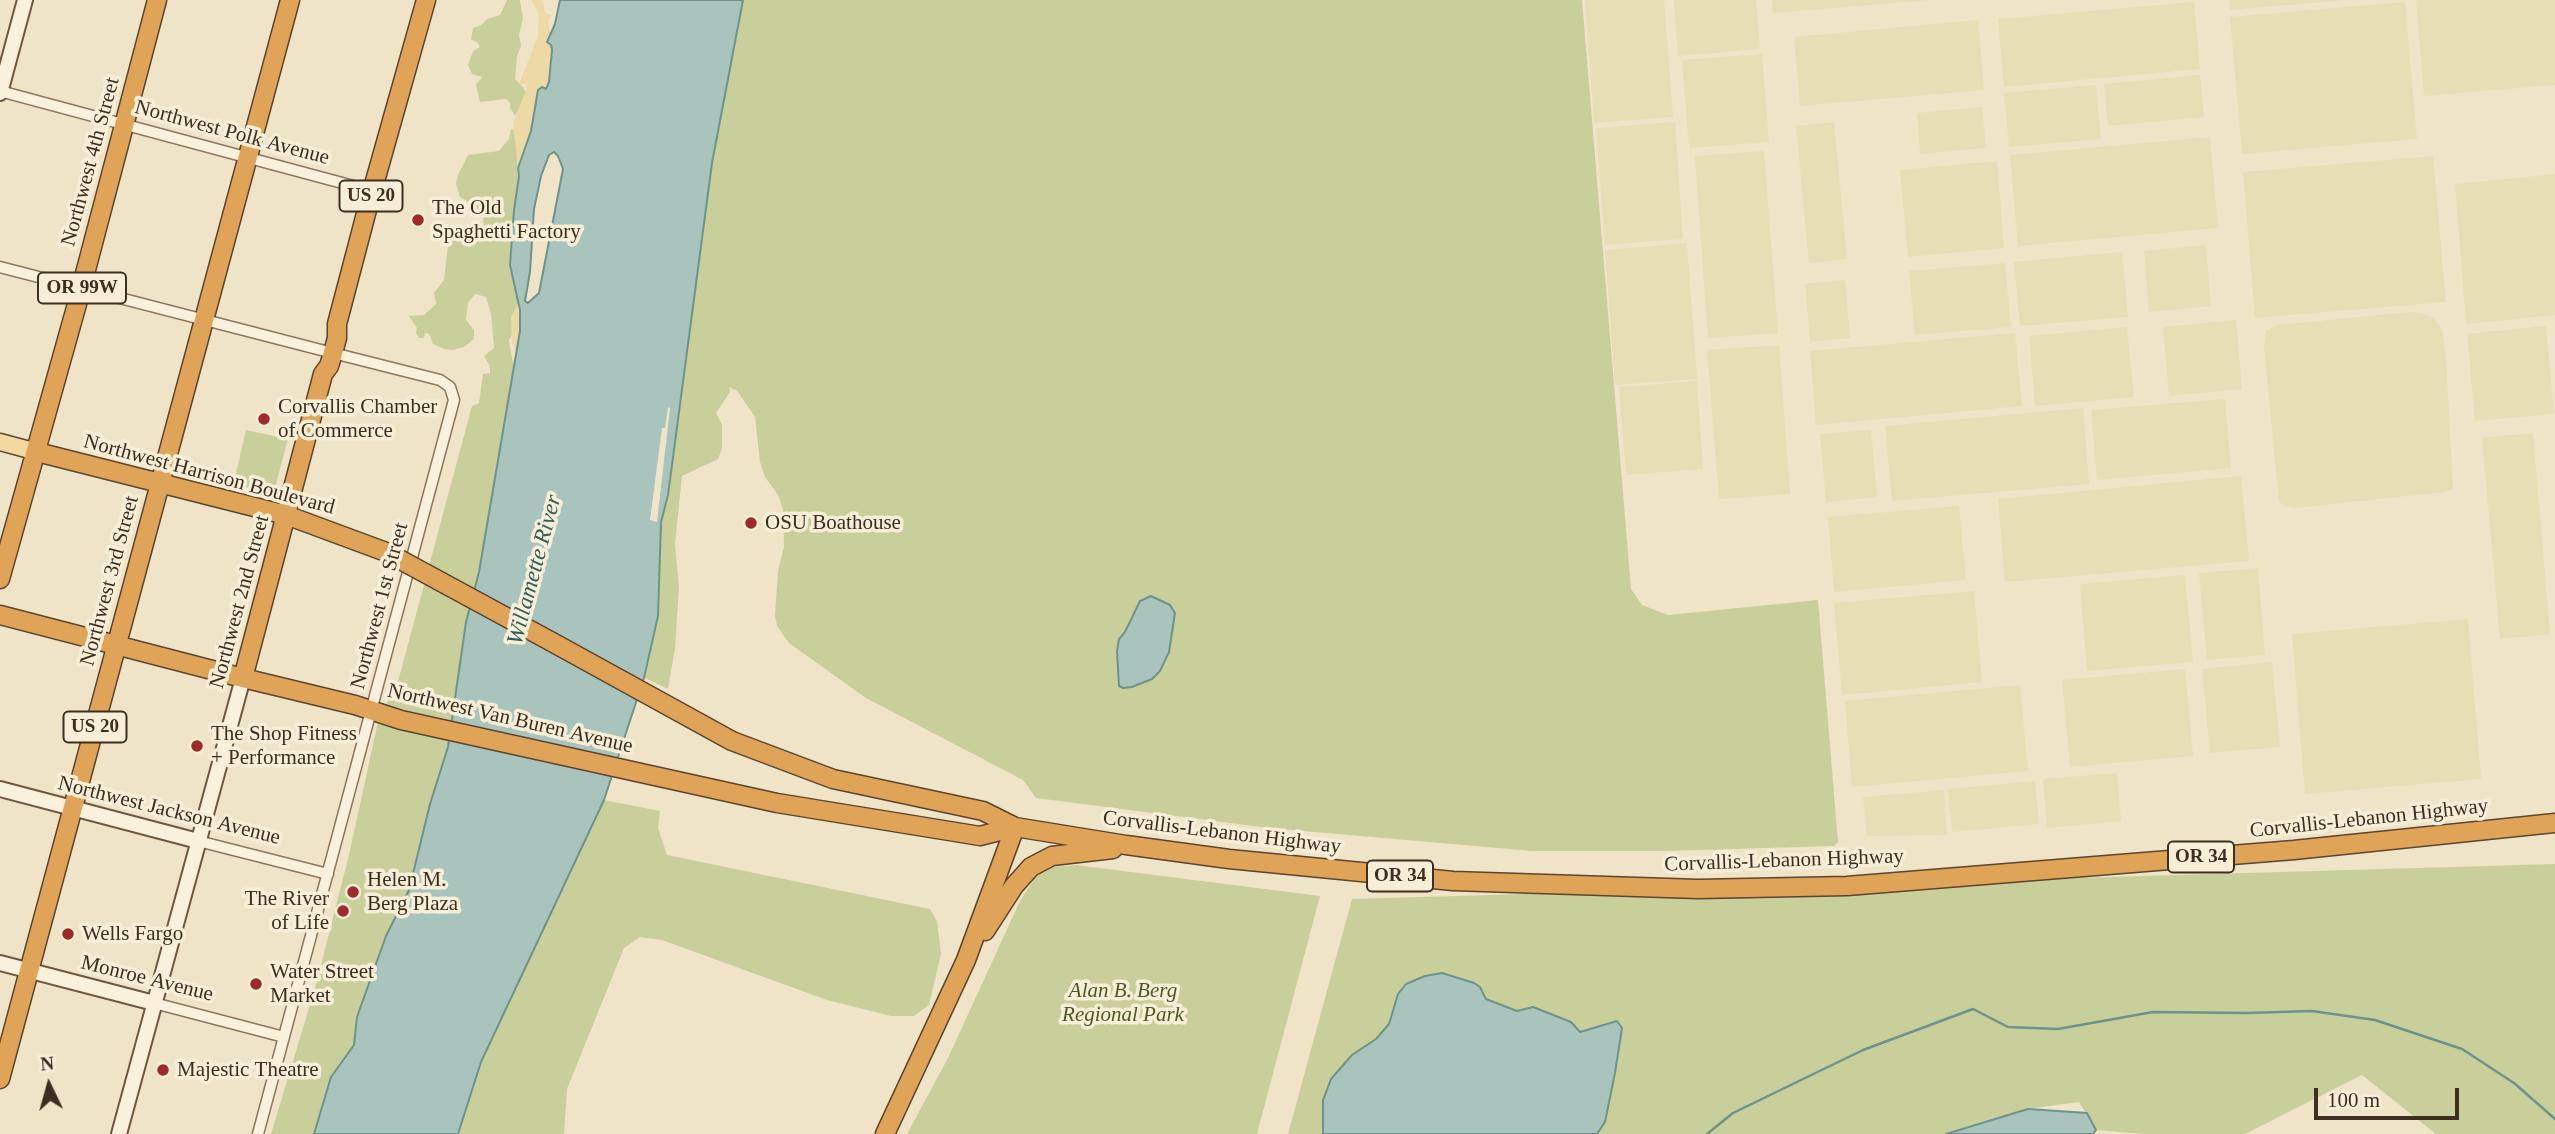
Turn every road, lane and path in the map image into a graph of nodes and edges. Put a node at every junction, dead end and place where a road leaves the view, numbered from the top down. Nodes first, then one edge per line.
1 (26, 0) edge
2 (158, 0) edge
3 (290, 0) edge
4 (426, 0) edge
5 (0, 91) edge
6 (125, 124) junction
7 (247, 157) junction
8 (372, 191) junction
9 (0, 267) edge
10 (81, 289) junction
11 (203, 320) junction
12 (329, 352) junction
13 (0, 442) edge
14 (37, 452) junction
15 (160, 484) junction
16 (286, 515) junction
17 (0, 579) edge
18 (0, 615) edge
19 (116, 645) junction
20 (243, 678) junction
21 (368, 723) junction
22 (0, 789) edge
23 (73, 808) junction
24 (2555, 823) edge
25 (1015, 827) junction
26 (198, 841) junction
27 (1126, 845) junction
28 (328, 874) junction
29 (966, 960) junction
30 (0, 963) edge
31 (29, 970) junction
32 (154, 1003) junction
33 (284, 1037) junction
34 (0, 1079) edge
35 (119, 1134) edge
36 (258, 1134) edge
37 (885, 1134) edge

1 - 5 street
2 - 6 highway, Northwest 4th Street / OR 99W
3 - 7 highway, Northwest 3rd Street
4 - 8 highway, Northwest 2nd Street / US 20
5 - 6 street, Northwest Polk Avenue
6 - 7 street, Northwest Polk Avenue
6 - 10 highway, Northwest 4th Street / OR 99W
7 - 8 street, Northwest Polk Avenue
7 - 11 highway, Northwest 3rd Street
8 - 12 highway, Northwest 2nd Street / US 20
9 - 10 street
10 - 11 street
10 - 14 highway, Northwest 4th Street / OR 99W
11 - 12 street
11 - 15 highway, Northwest 3rd Street
12 - 16 highway, Northwest 2nd Street / US 20
12 - 21 street, Northwest 1st Street
13 - 14 main road, Northwest Harrison Boulevard
14 - 15 highway, Northwest Harrison Boulevard
14 - 17 highway, Northwest 4th Street
15 - 16 highway, Northwest Harrison Boulevard
15 - 19 highway, Northwest 3rd Street
16 - 20 highway, Northwest 2nd Street / US 20
16 - 25 highway, Northwest Harrison Boulevard, bridge
18 - 19 highway, Northwest Van Buren Avenue
19 - 20 highway, Northwest Van Buren Avenue
19 - 23 highway, Northwest 3rd Street / US 20
20 - 21 highway, Northwest Van Buren Avenue
20 - 26 street, Northwest 2nd Street
21 - 25 highway, Northwest Van Buren Avenue
21 - 28 street, Northwest 1st Street
22 - 23 street, Northwest Jackson Avenue
23 - 26 street, Northwest Jackson Avenue
23 - 31 highway, Northwest 3rd Street / US 20
24 - 27 highway, Corvallis-Lebanon Highway / OR 34
25 - 27 highway, Corvallis-Lebanon Highway / OR 34
25 - 29 highway, OR 34
26 - 28 street, Northwest Jackson Avenue
26 - 32 street, Northwest 2nd Street
27 - 29 highway, OR 34
28 - 33 street, Northwest 1st Street
29 - 37 highway, OR 34
30 - 31 street, Monroe Avenue
31 - 32 street, Monroe Avenue
31 - 34 highway, US 20
32 - 33 street, Monroe Avenue
32 - 35 street, Northwest 2nd Street
33 - 36 street, Northwest 1st Street

